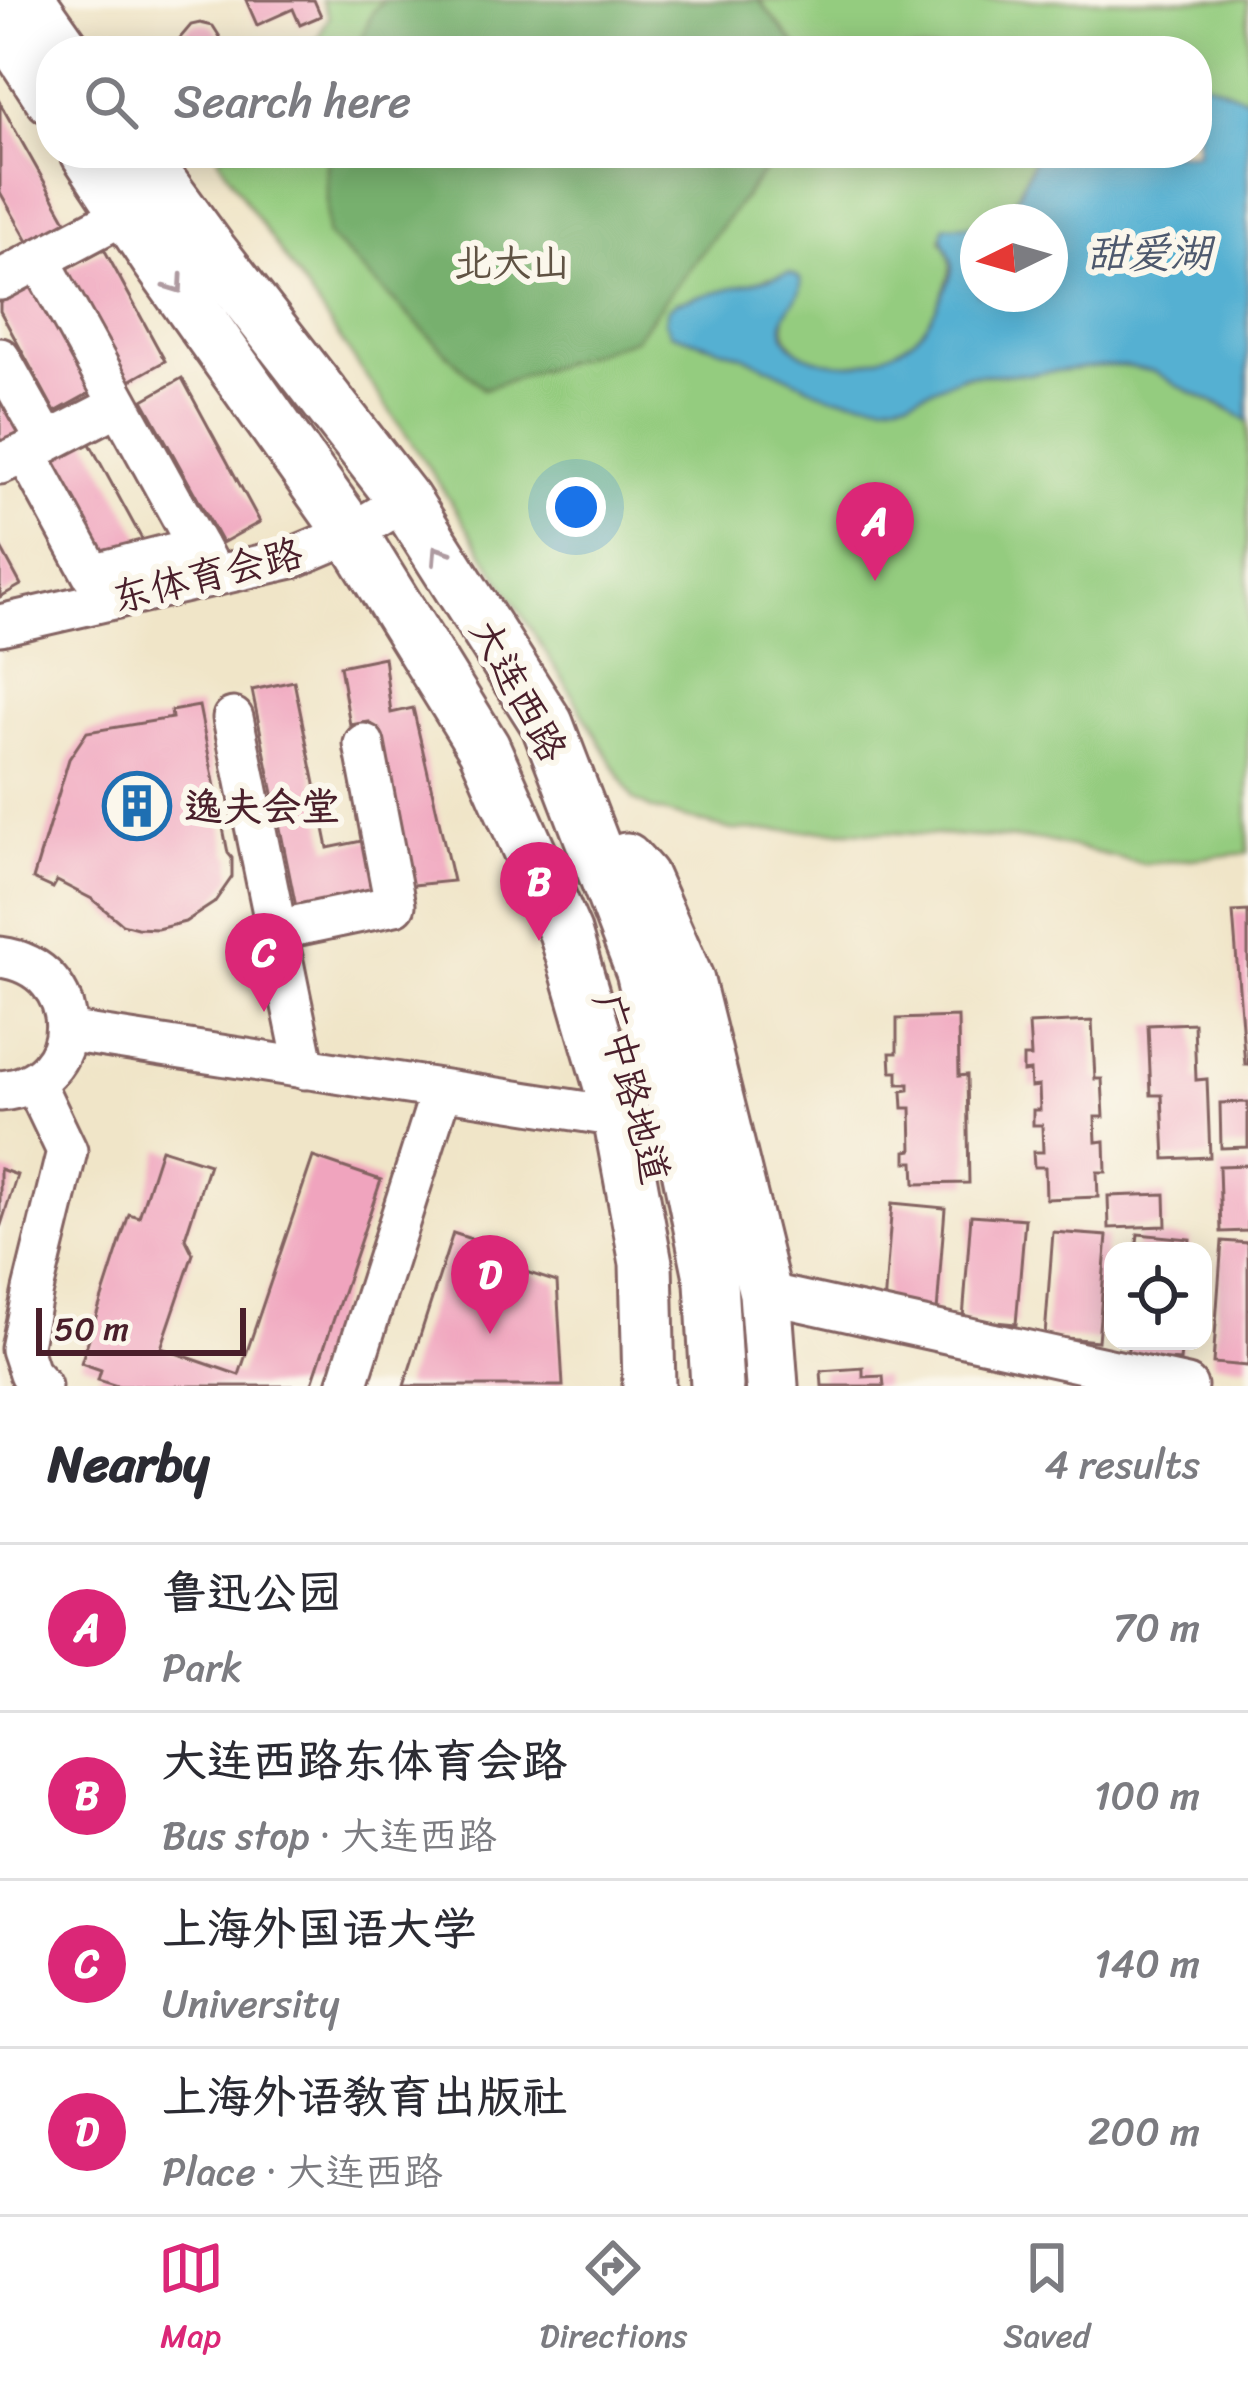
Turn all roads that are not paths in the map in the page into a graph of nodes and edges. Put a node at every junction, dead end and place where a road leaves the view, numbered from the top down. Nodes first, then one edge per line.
1 (97, 168) edge
2 (150, 168) edge
3 (127, 213) junction
4 (47, 273) dead end
5 (0, 280) edge
6 (0, 358) edge
7 (119, 405) junction
8 (24, 453) edge
9 (405, 501) junction
10 (362, 552) junction
11 (206, 561) junction
12 (0, 625) edge
13 (233, 718) dead end
14 (547, 724) junction
15 (364, 744) dead end
16 (610, 841) junction
17 (276, 930) junction
18 (0, 957) edge
19 (66, 1031) junction
20 (304, 1069) junction
21 (17, 1087) edge
22 (442, 1090) junction
23 (619, 1117) junction
24 (16, 1287) edge
25 (765, 1294) junction
26 (742, 1382) edge
27 (41, 1386) edge
28 (347, 1386) edge
29 (649, 1386) edge
30 (689, 1386) edge
31 (1186, 1386) edge

1 - 3 main road, 大连西路
2 - 9 main road, 大连西路
3 - 5 street
3 -> 10 main road, 大连西路
4 - 7 street
6 - 8 street
7 - 8 street
7 - 11 street
8 - 11 street
9 - 10 street, 东体育会路
14 -> 9 main road, 大连西路
10 - 11 street, 东体育会路
10 - 23 main road, 大连西路
10 - 30 main road, 广中路地道
11 - 12 street, 东体育会路
13 - 17 street
14 - 16 main road, 广中路地道
14 - 26 main road, 大连西路
15 - 17 street
16 - 25 main road
16 - 26 main road, 广中路地道
17 - 20 street
18 - 19 street
19 - 20 street
19 - 21 street
20 - 22 street
21 - 24 street
22 - 23 street
22 - 28 street
23 - 29 main road, 大连西路
24 - 27 street
25 - 26 main road
25 - 31 street

